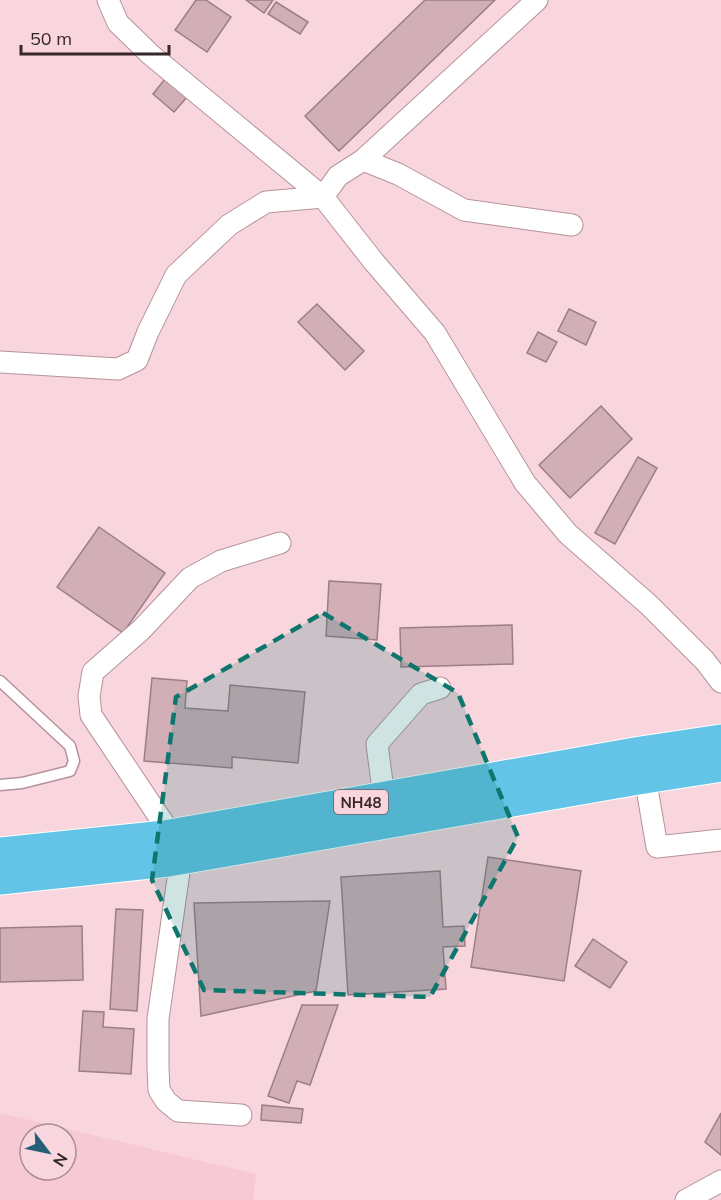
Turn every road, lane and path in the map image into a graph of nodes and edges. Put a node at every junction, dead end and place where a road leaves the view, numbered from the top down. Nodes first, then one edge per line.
1 (108, 0) edge
2 (537, 0) edge
3 (363, 160) junction
4 (323, 197) junction
5 (572, 225) dead end
6 (0, 362) edge
7 (280, 543) dead end
8 (0, 681) edge
9 (721, 682) edge
10 (440, 688) dead end
11 (721, 741) edge
12 (721, 765) edge
13 (645, 777) junction
14 (0, 785) edge
15 (384, 798) junction
16 (330, 820) junction
17 (721, 840) edge
18 (176, 847) junction
19 (0, 854) edge
20 (0, 878) edge
21 (241, 1115) dead end
22 (721, 1181) edge
23 (686, 1200) edge

1 - 4 street
2 - 3 street
3 - 4 street
3 - 5 street
4 - 6 street
4 - 9 street
7 - 18 street
8 - 14 lane
10 - 15 street
11 - 15 highway, NH48
12 - 13 highway, NH48
13 - 16 highway, NH48
13 - 17 street
15 - 16 highway, NH48
16 - 18 highway, NH48
18 - 19 highway, NH48
18 - 20 highway, NH48
18 - 21 street
22 - 23 street

